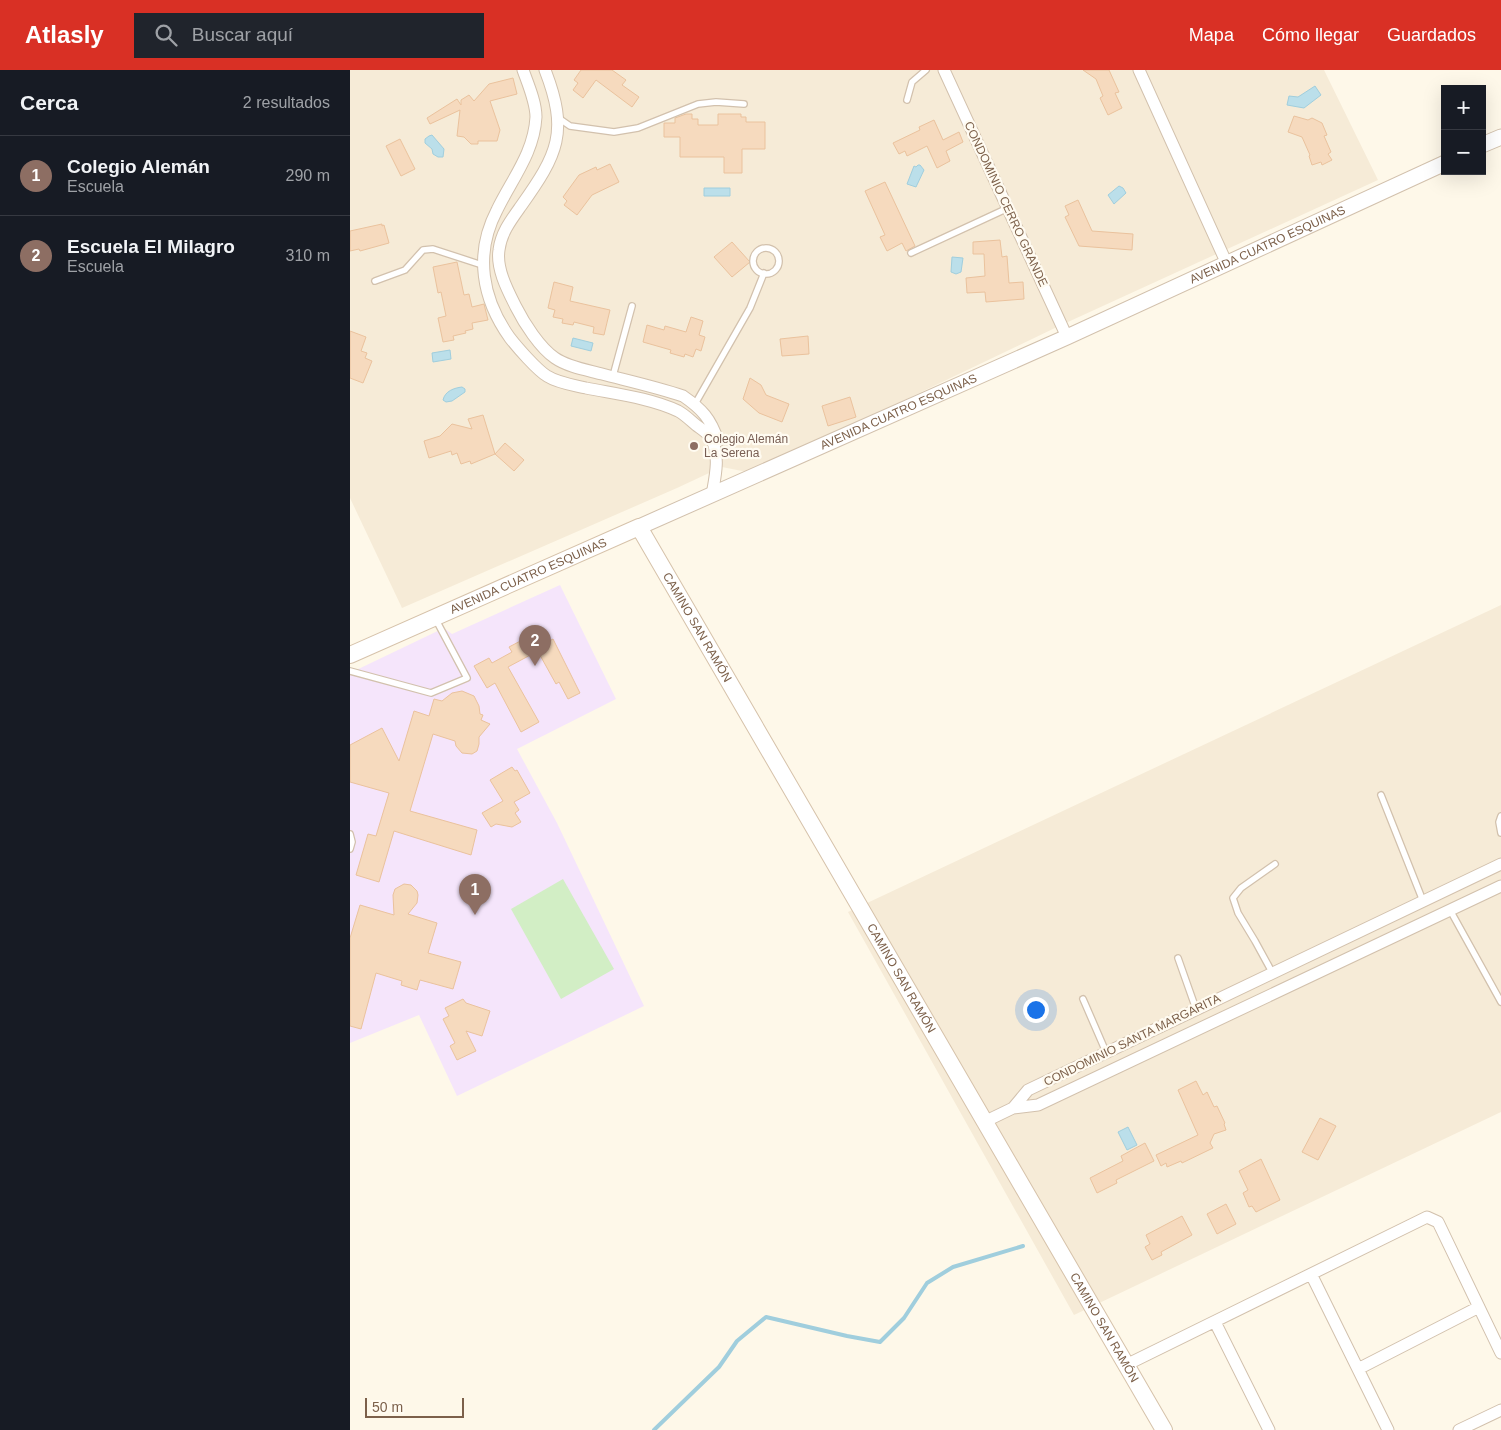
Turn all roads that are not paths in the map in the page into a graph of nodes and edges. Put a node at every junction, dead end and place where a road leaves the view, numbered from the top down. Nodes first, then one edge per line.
1 (523, 70) edge
2 (545, 70) edge
3 (926, 70) edge
4 (944, 70) edge
5 (1138, 70) edge
6 (907, 100) dead end
7 (744, 104) dead end
8 (536, 115) junction
9 (558, 117) junction
10 (1501, 137) edge
11 (1486, 143) edge
12 (1441, 165) edge
13 (1008, 208) junction
14 (911, 253) dead end
15 (1227, 264) junction
16 (482, 265) junction
17 (764, 273) junction
18 (502, 274) junction
19 (375, 281) dead end
20 (632, 306) dead end
21 (1067, 337) junction
22 (613, 376) junction
23 (695, 404) junction
24 (714, 494) junction
25 (638, 527) junction
26 (434, 616) junction
27 (350, 655) edge
28 (350, 671) edge
29 (1381, 795) dead end
30 (1501, 816) edge
31 (1501, 833) edge
32 (350, 834) edge
33 (350, 849) edge
34 (1276, 864) dead end
35 (1501, 864) edge
36 (1454, 886) junction
37 (1501, 886) edge
38 (1423, 901) junction
39 (1463, 904) junction
40 (1450, 910) junction
41 (1178, 958) dead end
42 (1272, 972) junction
43 (1257, 979) junction
44 (1265, 998) junction
45 (1083, 999) dead end
46 (1501, 1002) edge
47 (1196, 1009) junction
48 (1106, 1052) junction
49 (1013, 1108) junction
50 (984, 1122) junction
51 (1311, 1274) junction
52 (1479, 1307) junction
53 (1215, 1322) junction
54 (1501, 1353) edge
55 (1126, 1365) junction
56 (1358, 1369) junction
57 (1501, 1410) edge
58 (1164, 1430) edge
59 (1269, 1430) edge
60 (1388, 1430) edge
61 (1459, 1430) edge

1 - 8 street
2 - 9 street
3 - 6 lane
4 - 13 street, CONDOMINIO CERRO GRANDE
5 - 15 street
7 - 9 lane
8 - 9 street
8 - 16 street
9 - 18 street
10 - 11 street
12 - 15 street, AVENIDA CUATRO ESQUINAS
13 - 14 lane
13 - 21 street, CONDOMINIO CERRO GRANDE
15 - 21 street, AVENIDA CUATRO ESQUINAS
16 - 18 street
16 - 19 lane
16 - 24 street
17 - 17 lane
17 - 23 lane
18 - 22 street
20 - 22 lane
21 - 24 street, AVENIDA CUATRO ESQUINAS
22 - 23 street
23 - 24 street
24 - 25 street, AVENIDA CUATRO ESQUINAS
25 - 26 main road, AVENIDA CUATRO ESQUINAS
25 - 50 main road, CAMINO SAN RAMÓN
26 - 27 main road, AVENIDA CUATRO ESQUINAS
26 - 28 lane
29 - 38 lane
30 - 31 lane
32 - 33 lane
34 - 42 lane
35 - 36 street, CONDOMINIO SANTA MARGARITA
36 - 38 street, CONDOMINIO SANTA MARGARITA
36 - 39 street
37 - 39 street, CONDOMINIO SANTA MARGARITA
38 - 42 street, CONDOMINIO SANTA MARGARITA
39 - 40 street, CONDOMINIO SANTA MARGARITA
40 - 44 street, CONDOMINIO SANTA MARGARITA
40 - 46 lane
41 - 47 lane
42 - 43 street, CONDOMINIO SANTA MARGARITA
43 - 44 street
43 - 47 street, CONDOMINIO SANTA MARGARITA
44 - 49 street, CONDOMINIO SANTA MARGARITA
45 - 48 lane
47 - 48 street, CONDOMINIO SANTA MARGARITA
48 - 49 street, CONDOMINIO SANTA MARGARITA
49 - 50 street, CONDOMINIO SANTA MARGARITA
50 - 55 main road, CAMINO SAN RAMÓN
51 - 52 street
51 - 53 street
51 - 56 street
52 - 54 street
52 - 56 street
53 - 55 street
53 - 59 street
55 - 58 main road, CAMINO SAN RAMÓN
56 - 60 street
57 - 61 street

